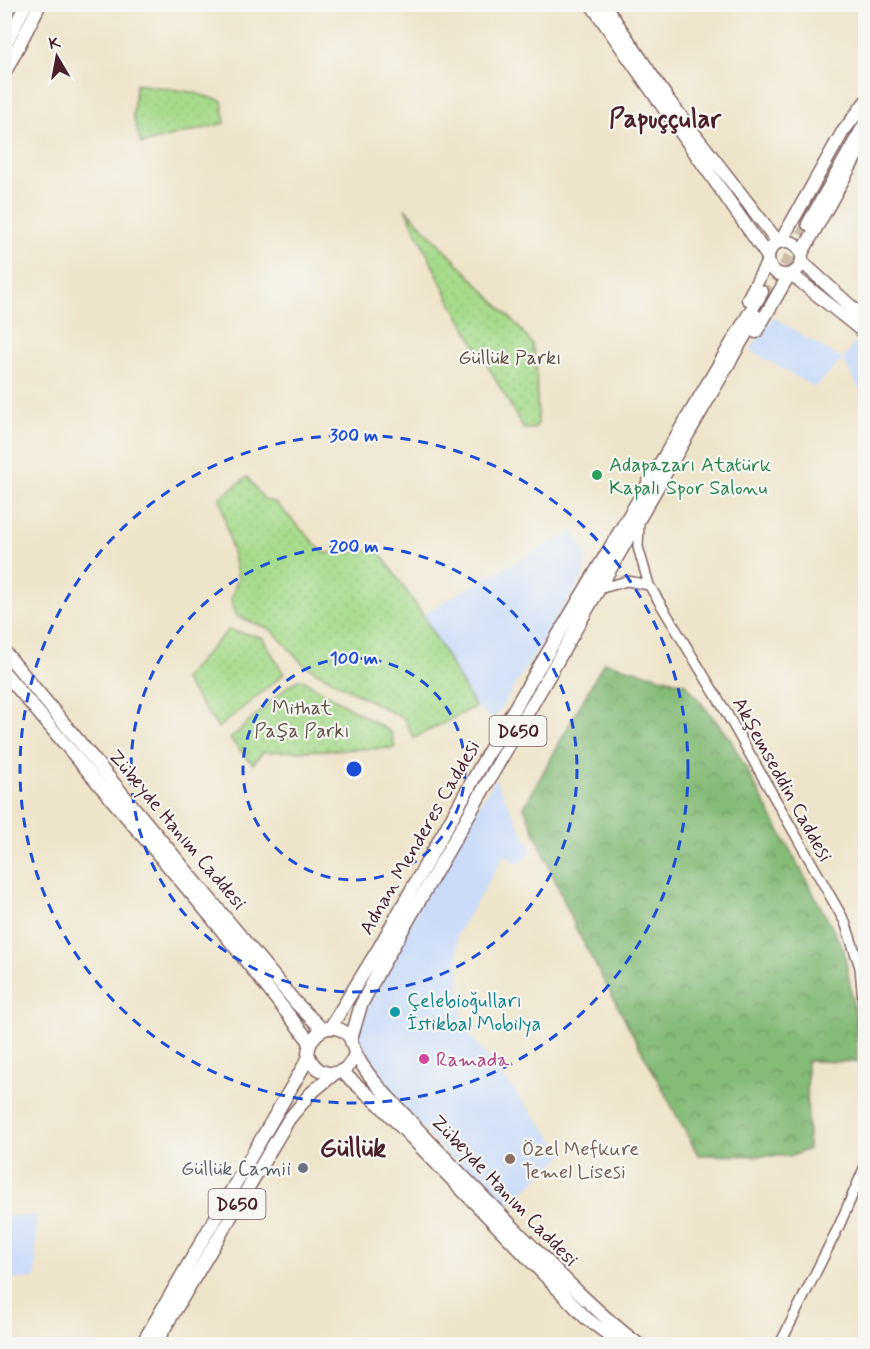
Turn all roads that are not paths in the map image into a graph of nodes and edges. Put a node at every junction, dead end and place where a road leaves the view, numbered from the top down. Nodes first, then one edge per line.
1 (26, 4) edge
2 (40, 4) edge
3 (591, 4) edge
4 (604, 4) edge
5 (4, 47) edge
6 (7, 65) edge
7 (866, 103) edge
8 (866, 122) edge
9 (866, 138) edge
10 (761, 221) junction
11 (804, 226) junction
12 (780, 241) junction
13 (802, 257) junction
14 (768, 259) junction
15 (790, 274) junction
16 (762, 290) junction
17 (780, 290) junction
18 (821, 297) junction
19 (866, 320) edge
20 (866, 334) edge
21 (688, 425) junction
22 (639, 523) junction
23 (649, 585) junction
24 (602, 588) junction
25 (4, 651) edge
26 (4, 672) edge
27 (326, 1029) junction
28 (866, 1035) edge
29 (351, 1039) junction
30 (310, 1042) junction
31 (354, 1053) junction
32 (309, 1057) junction
33 (338, 1073) junction
34 (866, 1164) edge
35 (142, 1344) edge
36 (155, 1344) edge
37 (621, 1344) edge
38 (638, 1344) edge
39 (780, 1344) edge

1 - 5 main road
2 - 6 main road
3 - 14 main road
4 - 10 main road
7 - 11 main road
8 - 11 main road
9 - 11 main road
10 - 11 main road
10 - 12 main road
11 - 12 main road
11 - 13 main road
12 - 13 main road
12 - 14 main road
13 - 15 main road
13 - 19 main road
14 - 15 main road
14 - 16 main road
15 - 17 main road
15 - 18 main road
16 - 17 main road
16 - 21 main road, Adnan Menderes Caddesi / D650
16 - 21 main road
17 - 18 main road
17 - 21 main road
18 - 20 main road
21 - 22 main road, Adnan Menderes Caddesi / D650
21 - 27 main road, Adnan Menderes Caddesi
22 - 23 street, Akşemseddin Caddesi
22 - 24 main road, Adnan Menderes Caddesi / D650
23 - 24 street
23 - 28 street, Akşemseddin Caddesi
24 - 29 main road, Adnan Menderes Caddesi / D650
25 - 27 main road, Zübeyde Hanım Caddesi
26 - 30 main road, Zübeyde Hanım Caddesi
27 - 29 main road
27 - 30 main road
29 - 31 main road
30 - 32 main road
31 - 33 main road
31 - 38 main road, Zübeyde Hanım Caddesi
32 - 33 main road
32 - 35 main road
33 - 36 main road, D650
33 - 37 main road, Zübeyde Hanım Caddesi
34 - 39 street

